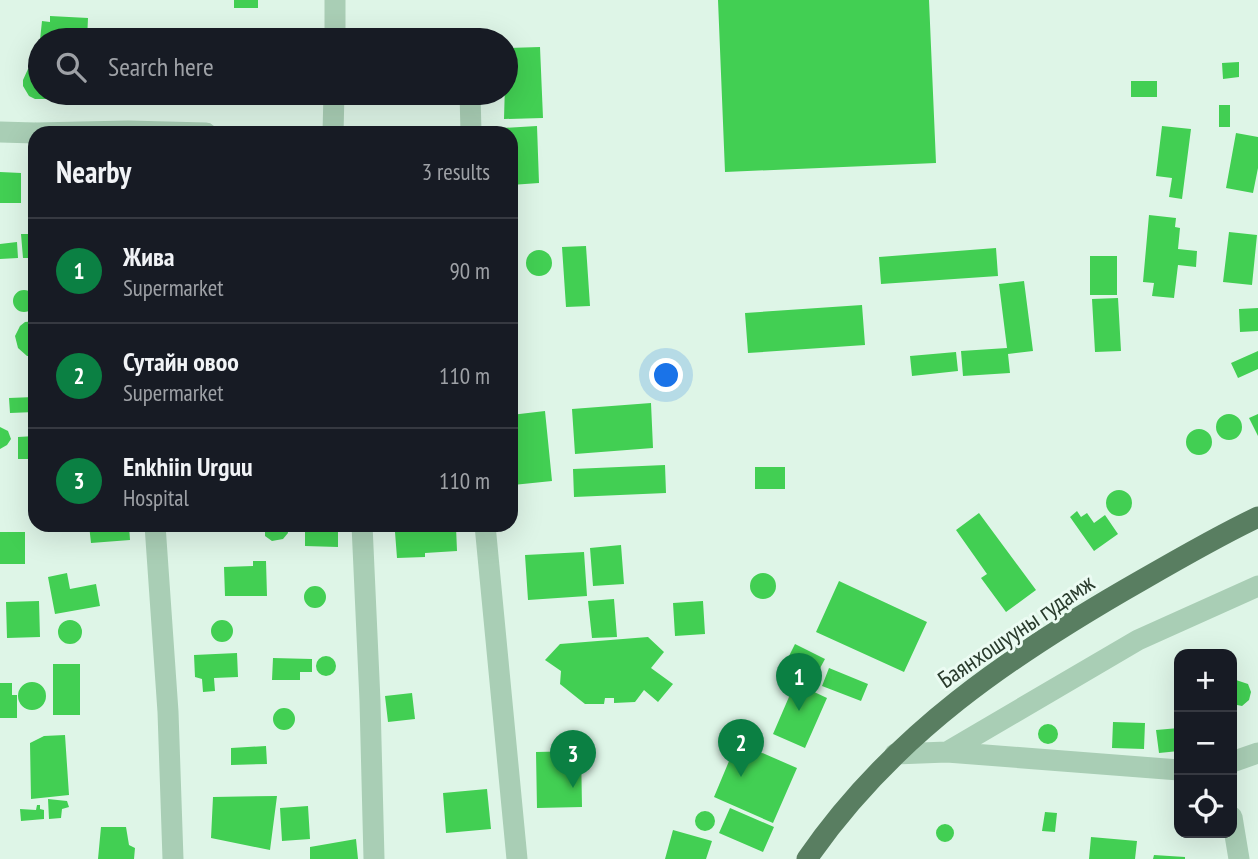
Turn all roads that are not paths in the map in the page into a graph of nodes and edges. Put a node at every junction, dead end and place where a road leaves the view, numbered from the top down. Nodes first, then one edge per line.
1 (335, 0) edge
2 (335, 28) edge
3 (334, 105) edge
4 (470, 105) edge
5 (333, 126) edge
6 (471, 126) edge
7 (0, 132) edge
8 (28, 133) edge
9 (1258, 517) edge
10 (155, 532) edge
11 (362, 532) edge
12 (486, 532) edge
13 (1258, 586) edge
14 (947, 752) junction
15 (1258, 753) edge
16 (895, 754) junction
17 (1237, 760) edge
18 (1174, 770) edge
19 (1236, 838) edge
20 (173, 859) edge
21 (374, 859) edge
22 (517, 859) edge
23 (807, 859) edge
24 (1239, 859) edge

1 - 2 street
3 - 5 street
4 - 6 street
7 - 8 street
9 - 16 main road, Баянхошууны гудамж
10 - 20 street
11 - 21 street
12 - 22 street
13 - 14 street
14 - 16 street
14 - 18 street
15 - 17 street
16 - 23 main road, Баянхошууны гудамж
19 - 24 street

